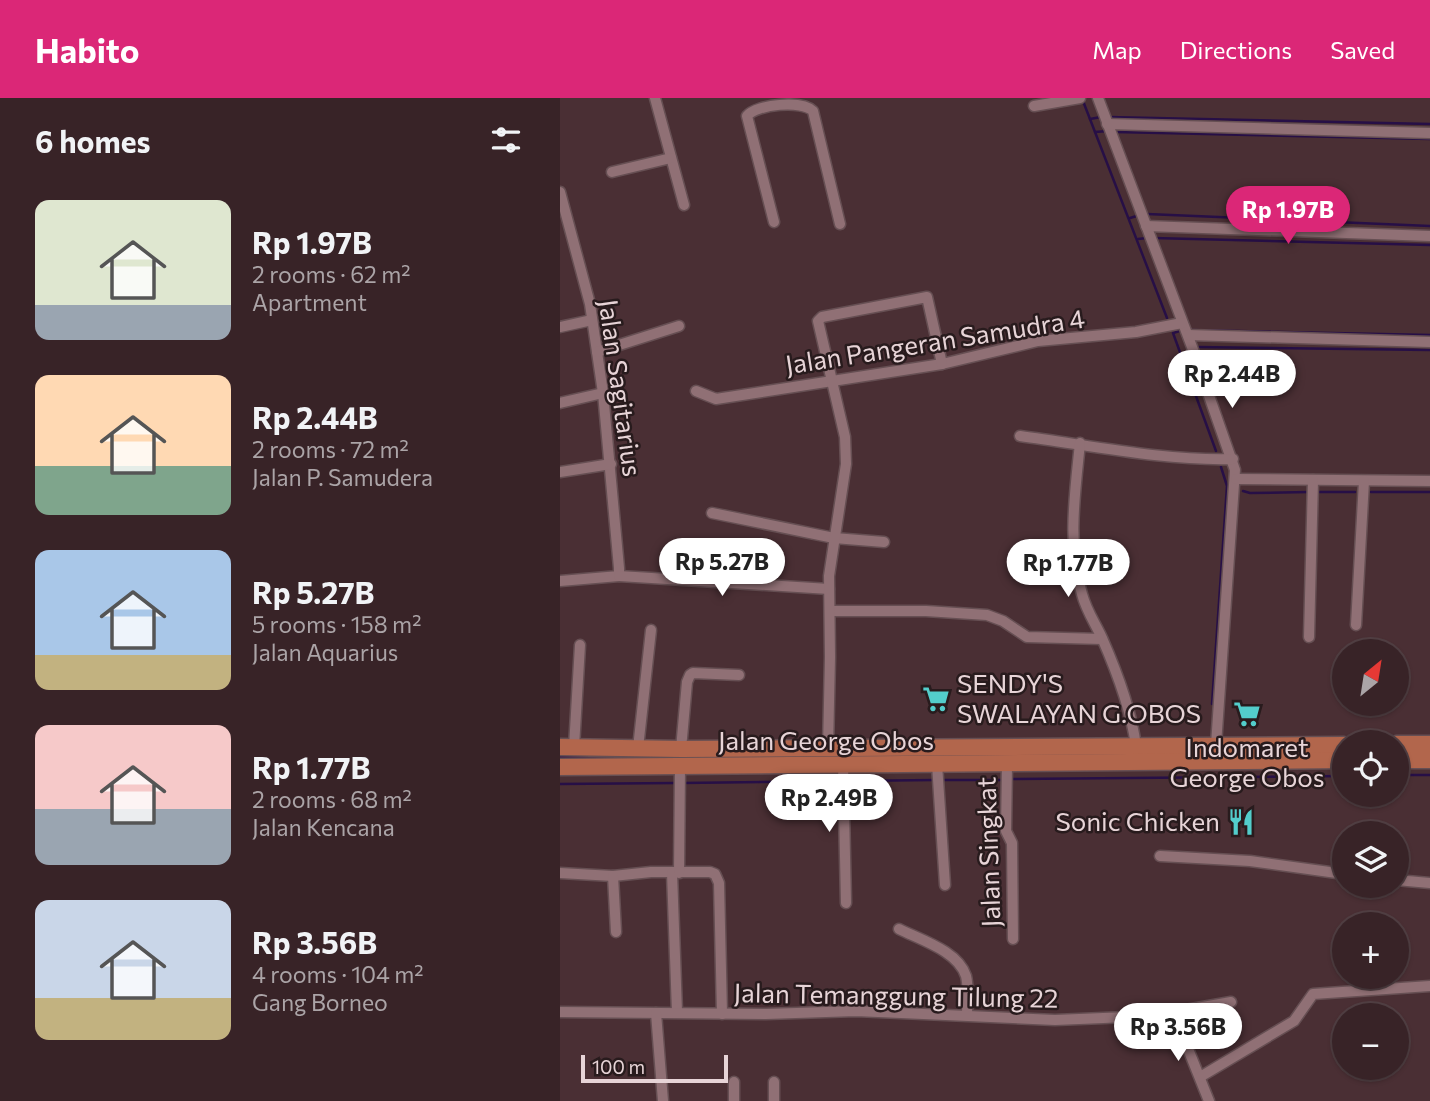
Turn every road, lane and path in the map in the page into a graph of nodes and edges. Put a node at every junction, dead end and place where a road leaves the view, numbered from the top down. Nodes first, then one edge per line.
1 (655, 98) edge
2 (1080, 98) edge
3 (1098, 98) edge
4 (762, 103) edge
5 (1034, 106) dead end
6 (1107, 124) junction
7 (1430, 133) edge
8 (671, 158) junction
9 (612, 173) dead end
10 (560, 192) edge
11 (684, 205) dead end
12 (774, 222) dead end
13 (839, 224) dead end
14 (1146, 226) junction
15 (1430, 236) edge
16 (592, 320) junction
17 (1182, 323) junction
18 (560, 327) edge
19 (679, 327) dead end
20 (1188, 335) junction
21 (1430, 342) edge
22 (597, 352) junction
23 (942, 364) junction
24 (832, 381) junction
25 (696, 391) dead end
26 (603, 393) junction
27 (560, 403) edge
28 (1020, 436) dead end
29 (1080, 443) junction
30 (1233, 459) junction
31 (611, 464) junction
32 (560, 472) edge
33 (1236, 479) junction
34 (1364, 481) junction
35 (1430, 481) edge
36 (1313, 486) junction
37 (712, 513) dead end
38 (834, 538) junction
39 (884, 542) dead end
40 (619, 576) junction
41 (560, 581) edge
42 (829, 589) junction
43 (830, 611) junction
44 (1356, 625) dead end
45 (651, 630) dead end
46 (1309, 637) dead end
47 (1102, 639) junction
48 (580, 645) dead end
49 (739, 675) dead end
50 (1409, 744) edge
51 (1430, 744) edge
52 (1216, 745) junction
53 (1332, 745) edge
54 (1136, 746) junction
55 (567, 747) edge
56 (638, 748) junction
57 (828, 748) junction
58 (657, 749) junction
59 (681, 749) junction
60 (1332, 760) edge
61 (1409, 760) edge
62 (1430, 760) edge
63 (843, 764) junction
64 (937, 764) junction
65 (1007, 764) junction
66 (560, 766) edge
67 (658, 766) junction
68 (680, 766) junction
69 (1160, 856) dead end
70 (1332, 872) edge
71 (560, 873) edge
72 (676, 873) junction
73 (613, 876) junction
74 (1409, 881) edge
75 (1430, 883) edge
76 (945, 885) dead end
77 (846, 903) dead end
78 (900, 929) dead end
79 (616, 932) dead end
80 (1013, 939) dead end
81 (1430, 986) edge
82 (1231, 1002) dead end
83 (560, 1012) edge
84 (677, 1012) junction
85 (656, 1013) junction
86 (722, 1014) junction
87 (1174, 1014) junction
88 (967, 1015) junction
89 (1200, 1077) junction
90 (734, 1082) dead end
91 (774, 1082) dead end
92 (663, 1101) edge
93 (734, 1101) edge
94 (774, 1101) edge
95 (1209, 1101) edge

1 - 8 street
2 - 5 street
3 - 6 street
4 - 12 street
4 - 13 street
6 - 7 street
6 - 14 street
8 - 9 street
8 - 11 street
10 - 16 street, Jalan Sagitarius
14 - 15 street
14 - 17 street
16 - 18 street
16 - 22 street, Jalan Sagitarius
17 - 20 street
17 - 23 street, Jalan Pangeran Samudra 4
19 - 22 street
20 - 21 street
20 - 30 street
22 - 26 street, Jalan Sagitarius
23 - 24 street, Jalan Pangeran Samudra 4
23 - 24 street
24 - 25 street, Jalan Pangeran Samudra 4
24 - 38 street
26 - 27 street
26 - 31 street, Jalan Sagitarius
28 - 29 street
29 - 30 street
29 - 47 street
30 - 33 street
31 - 32 street
31 - 40 street, Jalan Sagitarius
33 - 36 street
33 - 52 street
34 - 35 street
34 - 36 street
34 - 44 street
36 - 46 street
37 - 38 street
38 - 39 street
38 - 42 street
40 - 41 street
40 - 42 street
42 - 43 street
43 - 47 street
43 - 57 street
45 - 56 street
47 - 54 street
48 - 55 street
49 - 59 street
50 - 51 main road
52 - 53 main road, Jalan George Obos
52 - 54 main road, Jalan George Obos
54 - 57 main road, Jalan George Obos
55 - 56 main road, Jalan George Obos
56 - 58 main road, Jalan George Obos
57 - 59 main road, Jalan George Obos
58 - 59 main road, Jalan George Obos
58 - 67 main road
60 - 65 main road, Jalan George Obos
61 - 62 main road
63 - 64 main road, Jalan George Obos
63 - 68 main road, Jalan George Obos
63 - 77 street
64 - 65 main road, Jalan George Obos
64 - 76 street
65 - 80 street, Jalan Singkat
66 - 67 main road, Jalan George Obos
67 - 68 main road, Jalan George Obos
68 - 72 street
69 - 70 street
71 - 73 street
72 - 73 street
72 - 84 street
72 - 86 street
73 - 79 street
74 - 75 street
78 - 88 street
81 - 89 street
82 - 87 street, Jalan Temanggung Tilung 22
83 - 85 street, Jalan Temanggung Tilung 22
84 - 85 street, Jalan Temanggung Tilung 22
84 - 86 street, Jalan Temanggung Tilung 22
85 - 92 street
86 - 88 street, Jalan Temanggung Tilung 22
87 - 88 street, Jalan Temanggung Tilung 22
87 - 89 street
89 - 95 street
90 - 93 street
91 - 94 street

